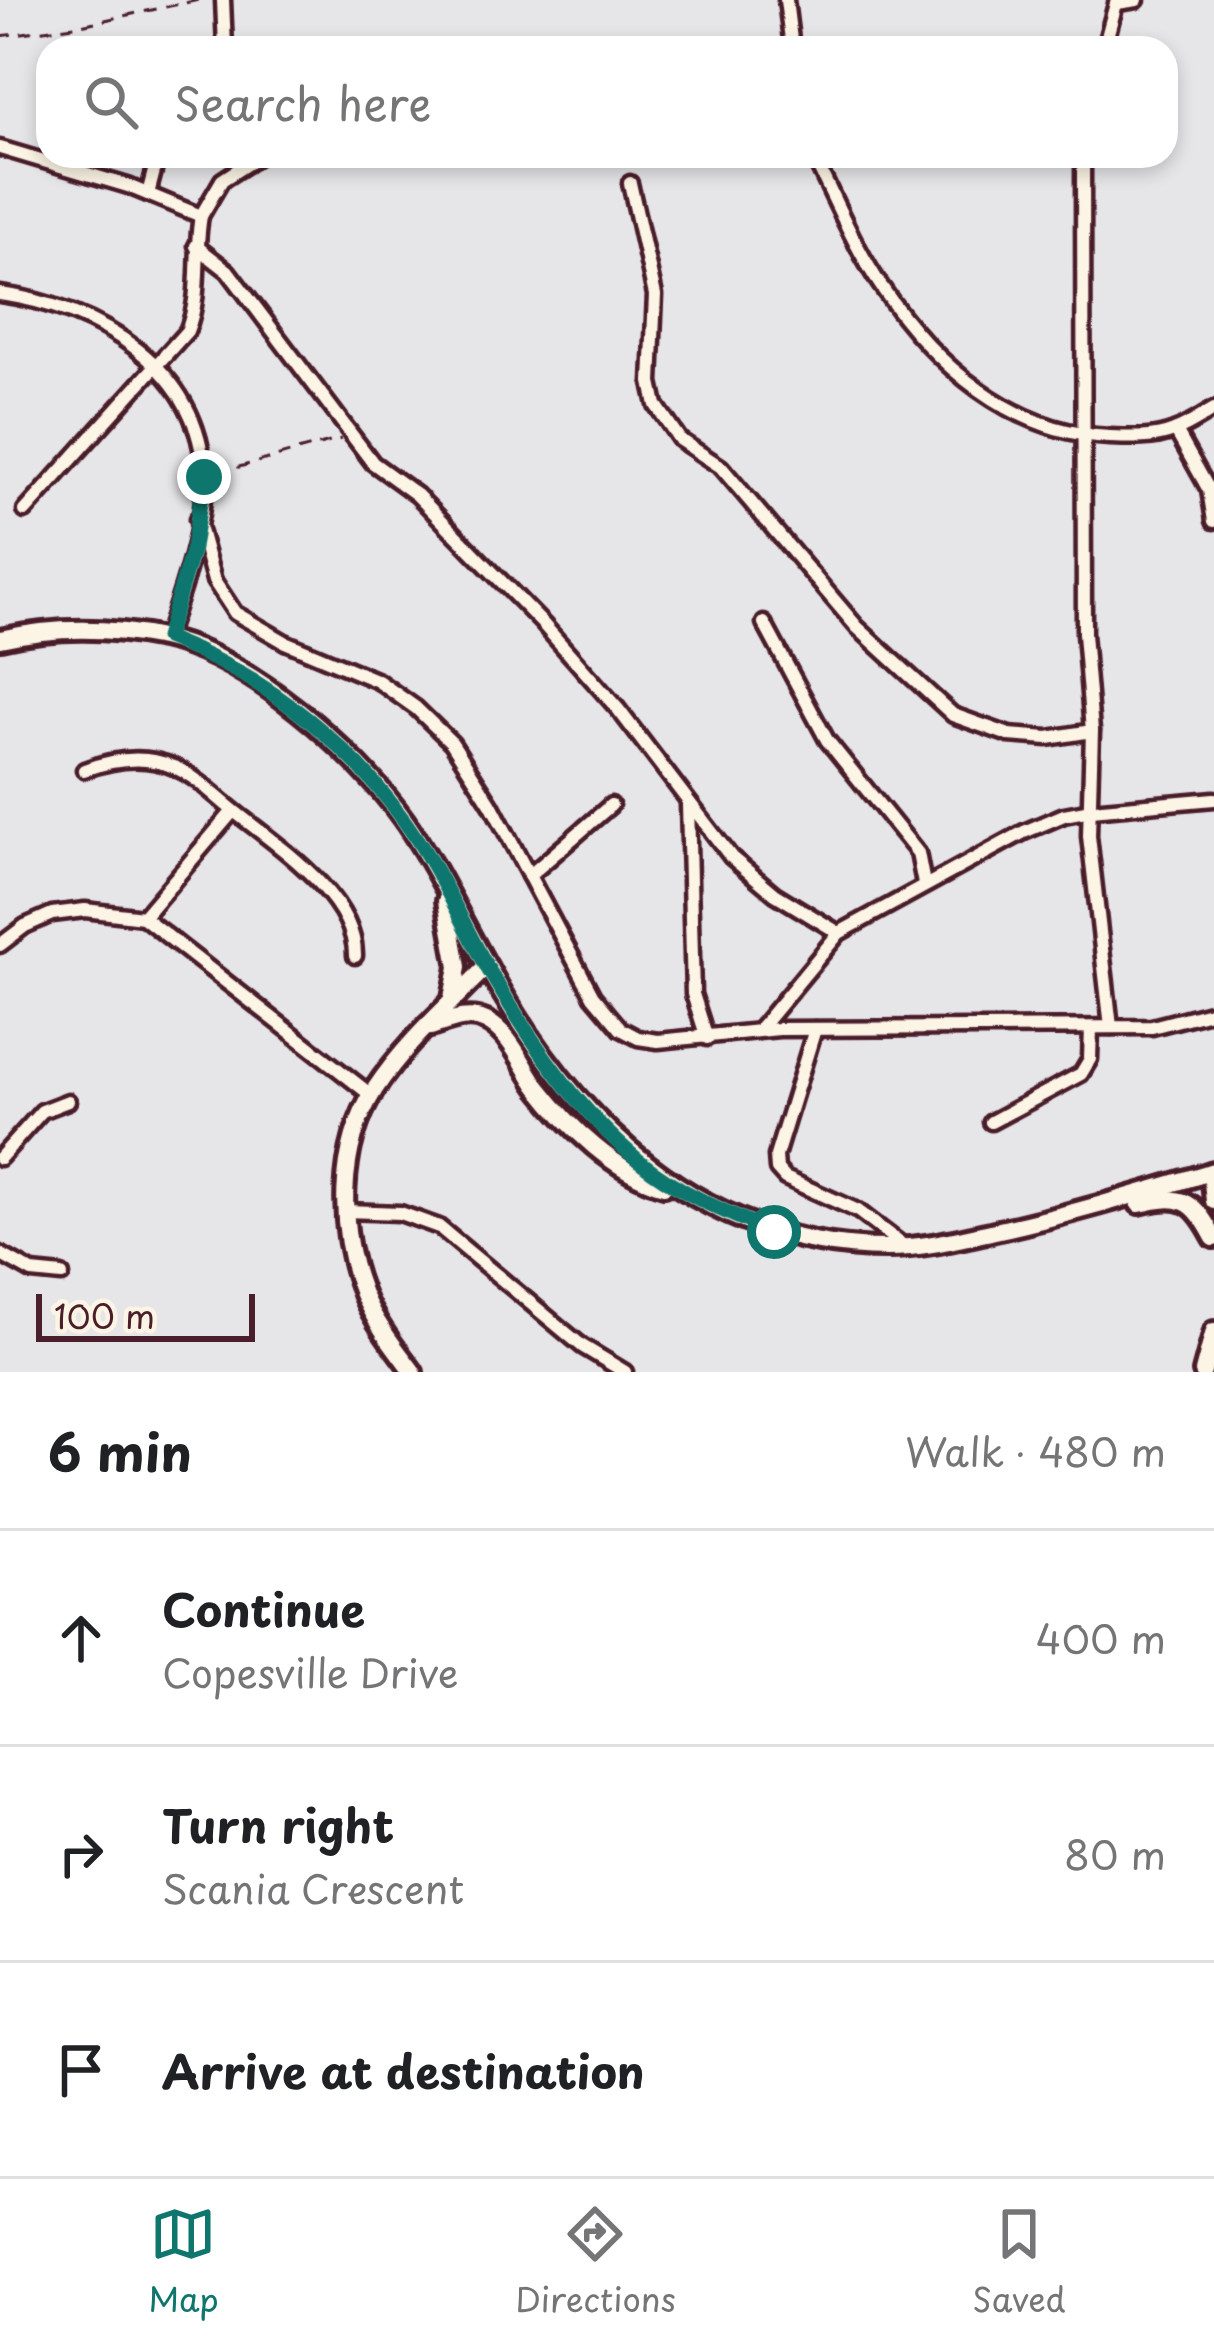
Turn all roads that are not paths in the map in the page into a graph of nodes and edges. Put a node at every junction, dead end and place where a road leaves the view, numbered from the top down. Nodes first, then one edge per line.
1 (223, 0) edge
2 (786, 0) edge
3 (1137, 0) edge
4 (1117, 2) edge
5 (224, 36) edge
6 (790, 36) edge
7 (1107, 36) edge
8 (0, 148) edge
9 (36, 159) edge
10 (64, 168) edge
11 (155, 168) edge
12 (241, 168) edge
13 (819, 168) edge
14 (1083, 168) edge
15 (630, 183) dead end
16 (148, 194) junction
17 (201, 216) junction
18 (196, 246) junction
19 (0, 295) edge
20 (154, 364) junction
21 (1214, 409) edge
22 (1176, 431) junction
23 (1085, 436) junction
24 (25, 511) dead end
25 (197, 519) junction
26 (1214, 521) edge
27 (764, 622) dead end
28 (166, 638) junction
29 (0, 639) edge
30 (1092, 731) junction
31 (84, 770) dead end
32 (1214, 800) edge
33 (688, 803) junction
34 (610, 805) dead end
35 (1091, 810) junction
36 (233, 811) junction
37 (529, 876) junction
38 (442, 882) junction
39 (924, 884) junction
40 (143, 917) junction
41 (838, 933) junction
42 (0, 945) edge
43 (355, 956) dead end
44 (487, 966) junction
45 (452, 1003) junction
46 (1214, 1011) edge
47 (1111, 1027) junction
48 (427, 1028) junction
49 (1091, 1028) junction
50 (815, 1029) junction
51 (758, 1031) junction
52 (707, 1038) junction
53 (371, 1095) junction
54 (68, 1101) dead end
55 (991, 1122) dead end
56 (0, 1157) edge
57 (1213, 1172) edge
58 (676, 1187) junction
59 (1214, 1201) edge
60 (346, 1211) junction
61 (1062, 1216) junction
62 (1214, 1238) edge
63 (905, 1247) junction
64 (0, 1254) edge
65 (62, 1275) dead end
66 (1214, 1338) edge
67 (413, 1372) edge
68 (625, 1372) edge
69 (1203, 1372) edge

1 - 5 street
2 - 6 street
3 - 4 street
4 - 7 street
8 - 9 street
10 - 16 street
11 - 16 street
12 - 17 street
13 - 23 street
14 - 23 street
15 - 30 street
16 - 17 street
17 - 18 street
18 - 20 street
18 - 33 street
19 - 20 street
20 - 24 street
20 - 25 street
21 - 22 street
22 - 23 street
22 - 26 street
23 - 30 street
25 - 28 street
25 - 37 street
27 - 39 street
28 - 29 street
28 - 38 street
30 - 35 street
31 - 36 street
32 - 35 street
33 - 41 street
33 - 52 street
34 - 37 street
35 - 39 street
35 - 47 street
36 - 40 street
36 - 43 street
37 - 52 street
38 - 44 street
38 - 45 street
39 - 41 street
40 - 42 street
40 - 53 street
41 - 51 street
44 - 45 street
44 - 58 street
45 - 48 street
46 - 47 street
47 - 49 street
48 - 53 street
48 - 58 street
49 - 50 street
49 - 55 street
50 - 51 street
50 - 63 street
51 - 52 street
53 - 60 street
54 - 56 street
57 - 59 street
57 - 61 street
58 - 63 street
60 - 67 street
60 - 68 street
61 - 62 street
61 - 63 street
64 - 65 street
66 - 69 street

